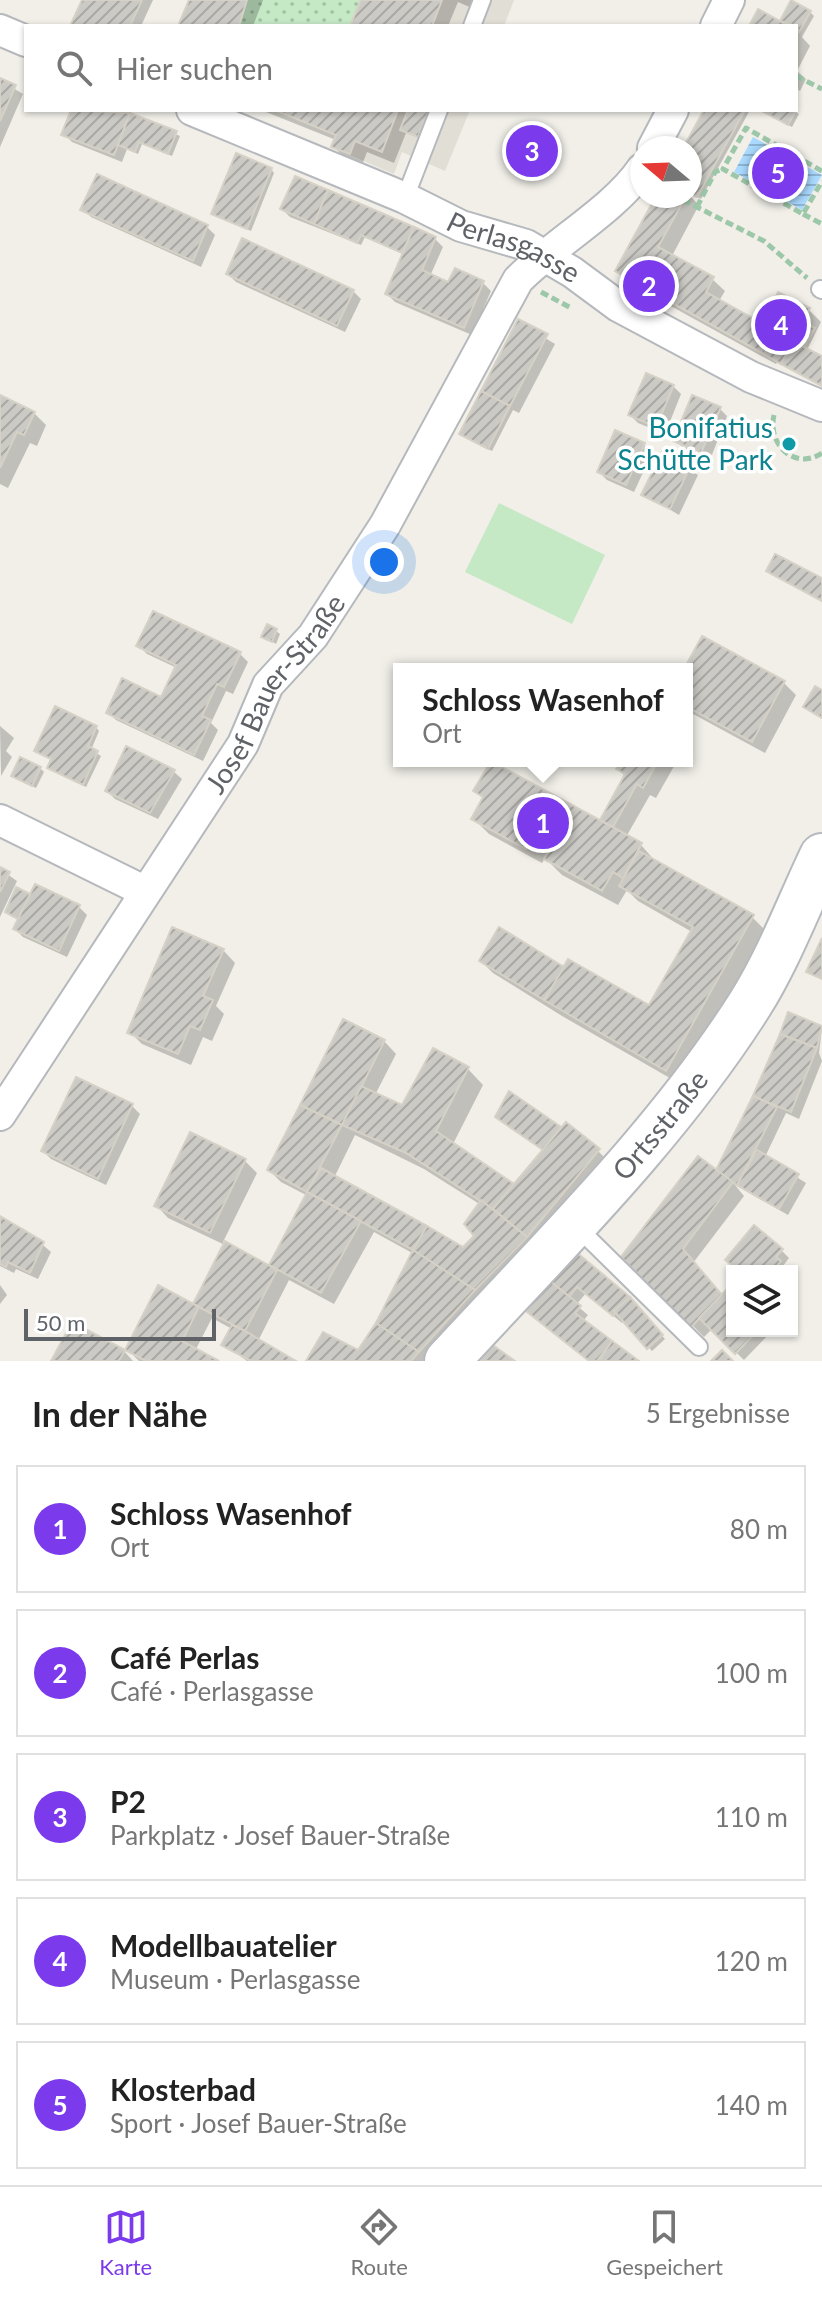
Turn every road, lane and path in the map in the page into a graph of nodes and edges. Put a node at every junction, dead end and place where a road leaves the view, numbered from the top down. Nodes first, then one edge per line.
1 (482, 0) edge
2 (729, 0) edge
3 (473, 24) edge
4 (717, 24) edge
5 (0, 30) edge
6 (24, 40) edge
7 (798, 77) edge
8 (822, 89) edge
9 (197, 112) edge
10 (438, 112) edge
11 (672, 112) edge
12 (659, 136) edge
13 (727, 142) dead end
14 (735, 147) junction
15 (723, 169) junction
16 (822, 171) edge
17 (630, 180) edge
18 (822, 181) edge
19 (702, 197) edge
20 (405, 198) junction
21 (699, 208) edge
22 (803, 214) junction
23 (822, 224) edge
24 (543, 255) junction
25 (821, 289) edge
26 (822, 406) edge
27 (774, 415) dead end
28 (822, 453) edge
29 (0, 820) edge
30 (822, 856) edge
31 (144, 891) junction
32 (0, 1115) edge
33 (574, 1224) junction
34 (699, 1347) dead end
35 (447, 1361) edge

1 - 3 lane
2 - 4 street
5 - 6 street
7 - 8 path
9 - 20 street, Perlasgasse
10 - 20 lane
11 - 12 street
13 - 14 path
14 - 15 path
14 - 16 path
15 - 19 path
15 - 22 path
17 - 24 street, Josef Bauer-Straße
18 - 22 path
20 - 24 street, Perlasgasse
21 - 25 path
22 - 23 path
24 - 26 street, Perlasgasse
24 - 31 street, Josef Bauer-Straße
27 - 28 path
29 - 31 street
30 - 33 street, Ortsstraße
31 - 32 street, Josef Bauer-Straße
33 - 34 lane
33 - 35 street, Ortsstraße

